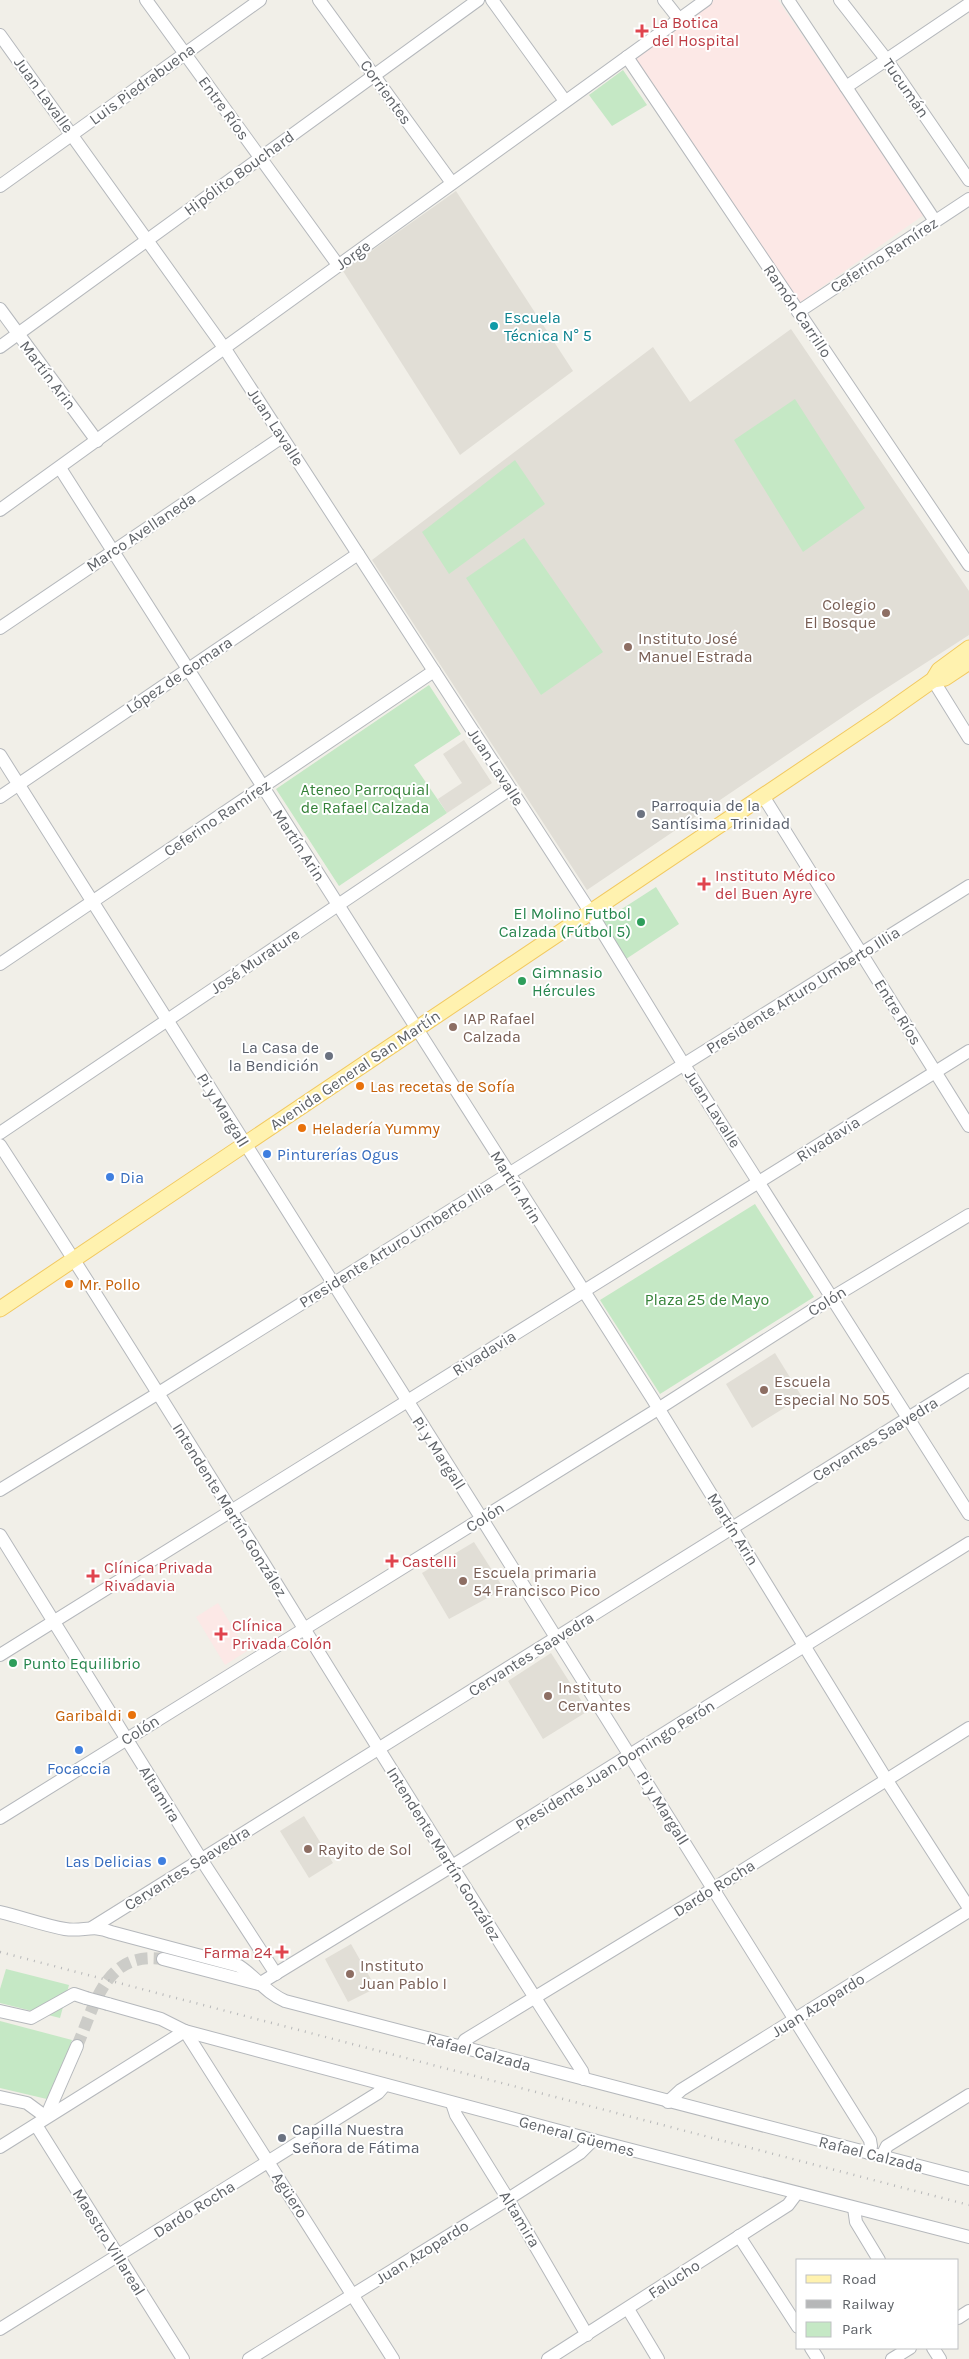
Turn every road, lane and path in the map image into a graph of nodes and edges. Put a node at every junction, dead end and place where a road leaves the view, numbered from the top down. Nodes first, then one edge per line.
1 (146, 0) edge
2 (260, 0) edge
3 (319, 0) edge
4 (478, 0) edge
5 (492, 0) edge
6 (664, 0) edge
7 (706, 0) edge
8 (788, 0) edge
9 (840, 0) edge
10 (969, 4) edge
11 (679, 19) junction
12 (0, 36) edge
13 (184, 53) junction
14 (627, 57) junction
15 (886, 59) junction
16 (374, 76) junction
17 (846, 88) junction
18 (565, 101) junction
19 (72, 134) junction
20 (261, 158) junction
21 (969, 180) edge
22 (452, 183) junction
23 (0, 186) edge
24 (969, 199) edge
25 (935, 221) junction
26 (146, 239) junction
27 (338, 265) junction
28 (0, 309) edge
29 (798, 312) junction
30 (18, 334) junction
31 (0, 347) edge
32 (225, 349) junction
33 (282, 437) junction
34 (97, 441) junction
35 (60, 468) junction
36 (0, 510) edge
37 (111, 552) junction
38 (358, 554) junction
39 (969, 565) edge
40 (0, 628) edge
41 (969, 648) edge
42 (969, 662) edge
43 (187, 669) junction
44 (434, 672) junction
45 (933, 680) junction
46 (965, 722) edge
47 (969, 738) edge
48 (0, 755) edge
49 (18, 784) junction
50 (262, 788) junction
51 (510, 789) junction
52 (763, 796) junction
53 (0, 797) edge
54 (969, 886) edge
55 (92, 901) junction
56 (338, 905) junction
57 (591, 913) junction
58 (861, 954) junction
59 (0, 964) edge
60 (167, 1021) junction
61 (416, 1029) junction
62 (969, 1051) edge
63 (684, 1065) junction
64 (935, 1072) junction
65 (969, 1126) edge
66 (0, 1133) edge
67 (244, 1144) junction
68 (0, 1145) edge
69 (508, 1174) junction
70 (759, 1181) junction
71 (969, 1215) edge
72 (74, 1258) junction
73 (332, 1283) junction
74 (582, 1292) junction
75 (833, 1297) junction
76 (0, 1309) edge
77 (969, 1380) edge
78 (157, 1394) junction
79 (406, 1402) junction
80 (658, 1409) junction
81 (908, 1418) junction
82 (0, 1490) edge
83 (232, 1510) junction
84 (969, 1514) edge
85 (482, 1518) junction
86 (732, 1528) junction
87 (0, 1534) edge
88 (969, 1543) edge
89 (54, 1621) junction
90 (305, 1628) junction
91 (556, 1638) junction
92 (804, 1646) junction
93 (0, 1655) edge
94 (969, 1728) edge
95 (126, 1739) junction
96 (378, 1749) junction
97 (630, 1756) junction
98 (886, 1779) junction
99 (0, 1818) edge
100 (200, 1859) junction
101 (452, 1866) junction
102 (713, 1889) junction
103 (969, 1909) edge
104 (0, 1912) edge
105 (93, 1927) junction
106 (163, 1959) tunnel mouth
107 (276, 1974) junction
108 (258, 1984) junction
109 (535, 1998) junction
110 (0, 2011) edge
111 (794, 2021) junction
112 (185, 2032) junction
113 (77, 2046) tunnel mouth
114 (461, 2047) junction
115 (584, 2080) junction
116 (385, 2084) junction
117 (57, 2093) junction
118 (969, 2095) edge
119 (0, 2097) edge
120 (668, 2102) junction
121 (27, 2103) junction
122 (452, 2103) junction
123 (46, 2117) junction
124 (36, 2125) junction
125 (593, 2140) junction
126 (0, 2147) edge
127 (869, 2153) junction
128 (882, 2156) junction
129 (269, 2162) junction
130 (969, 2179) edge
131 (797, 2194) junction
132 (508, 2198) junction
133 (854, 2208) junction
134 (739, 2236) junction
135 (969, 2237) edge
136 (118, 2257) junction
137 (878, 2259) edge
138 (354, 2295) junction
139 (628, 2309) junction
140 (796, 2324) edge
141 (0, 2329) edge
142 (587, 2334) junction
143 (908, 2349) edge
144 (183, 2359) edge
145 (248, 2359) edge
146 (393, 2359) edge
147 (548, 2359) edge
148 (658, 2359) edge
149 (892, 2359) edge

1 - 13 street, Entre Ríos
2 - 13 street, Luis Piedrabuena
3 - 16 street, Corrientes
4 - 16 street, Hipólito Bouchard
5 - 18 street
6 - 11 street
7 - 11 street, Jorge
8 - 17 street
9 - 15 street, Tucumán
10 - 15 street
11 - 14 street, Jorge
12 - 19 street, Juan Lavalle
13 - 19 street, Luis Piedrabuena
13 - 20 street, Entre Ríos
14 - 18 street, Jorge
14 - 29 street, Ramón Carrillo
15 - 17 street
15 - 21 street, Tucumán
16 - 20 street, Hipólito Bouchard
16 - 22 street, Corrientes
17 - 25 street
18 - 22 street, Jorge
19 - 23 street, Luis Piedrabuena
19 - 26 street, Juan Lavalle
20 - 26 street, Hipólito Bouchard
20 - 27 street, Entre Ríos
22 - 27 street, Jorge
24 - 25 street, Ceferino Ramírez
25 - 29 street, Ceferino Ramírez
26 - 30 street, Hipólito Bouchard
26 - 32 street, Juan Lavalle
27 - 32 street, Jorge
28 - 30 street, Martín Arin
29 - 39 street, Ramón Carrillo
30 - 31 street, Hipólito Bouchard
30 - 34 street, Martín Arin
32 - 33 street, Juan Lavalle
32 - 34 street, Jorge
33 - 37 street, Marco Avellaneda
33 - 38 street, Juan Lavalle
34 - 35 street, Jorge
35 - 36 street, Jorge
35 - 37 street, Martín Arin
37 - 40 street, Marco Avellaneda
37 - 43 street, Martín Arin
38 - 43 street, López de Gomara
38 - 44 street, Juan Lavalle
41 - 45 main road, Avenida General San Martín
42 - 45 main road, Avenida General San Martín
43 - 49 street, López de Gomara
43 - 50 street, Martín Arin
44 - 50 street, Ceferino Ramírez
44 - 51 street, Juan Lavalle
45 - 46 street
45 - 52 main road, Avenida General San Martín
46 - 47 street
48 - 49 street, Pi y Margall
49 - 53 street, López de Gomara
49 - 55 street, Pi y Margall
50 - 55 street, Ceferino Ramírez
50 - 56 street, Martín Arin
51 - 56 street, José Murature
51 - 57 street, Juan Lavalle
52 - 57 main road, Avenida General San Martín
52 - 58 street, Entre Ríos
54 - 58 street, Presidente Arturo Umberto Illia
55 - 59 street, Ceferino Ramírez
55 - 60 street, Pi y Margall
56 - 60 street, José Murature
56 - 61 street, Martín Arin
57 - 61 main road, Avenida General San Martín
57 - 63 street, Juan Lavalle
58 - 63 street, Presidente Arturo Umberto Illia
58 - 64 street, Entre Ríos
60 - 66 street, José Murature
60 - 67 street, Pi y Margall
61 - 67 main road, Avenida General San Martín
61 - 69 street, Martín Arin
62 - 64 street, Rivadavia
63 - 69 street, Presidente Arturo Umberto Illia
63 - 70 street, Juan Lavalle
64 - 65 street, Entre Ríos
64 - 70 street, Rivadavia
67 - 72 main road, Avenida General San Martín
67 - 73 street, Pi y Margall
68 - 72 street, Intendente Martín González
69 - 73 street, Presidente Arturo Umberto Illia
69 - 74 street, Martín Arin
70 - 74 street, Rivadavia
70 - 75 street, Juan Lavalle
71 - 75 street, Colón
72 - 76 main road, Avenida General San Martín
72 - 78 street, Intendente Martín González
73 - 78 street, Presidente Arturo Umberto Illia
73 - 79 street, Pi y Margall
74 - 79 street, Rivadavia
74 - 80 street, Martín Arin
75 - 80 street, Colón
75 - 81 street, Juan Lavalle
77 - 81 street, Cervantes Saavedra
78 - 82 street, Presidente Arturo Umberto Illia
78 - 83 street, Intendente Martín González
79 - 83 street, Rivadavia
79 - 85 street, Pi y Margall
80 - 85 street, Colón
80 - 86 street, Martín Arin
81 - 84 street, Juan Lavalle
81 - 86 street, Cervantes Saavedra
83 - 89 street, Rivadavia
83 - 90 street, Intendente Martín González
85 - 90 street, Colón
85 - 91 street, Pi y Margall
86 - 91 street, Cervantes Saavedra
86 - 92 street, Martín Arin
87 - 89 street, Altamira
88 - 92 street, Presidente Juan Domingo Perón
89 - 93 street, Rivadavia
89 - 95 street, Altamira
90 - 95 street, Colón
90 - 96 street, Intendente Martín González
91 - 96 street, Cervantes Saavedra
91 - 97 street, Pi y Margall
92 - 97 street, Presidente Juan Domingo Perón
92 - 98 street, Martín Arin
94 - 98 street, Dardo Rocha
95 - 99 street, Colón
95 - 100 street, Altamira
96 - 100 street, Cervantes Saavedra
96 - 101 street, Intendente Martín González
97 - 101 street, Presidente Juan Domingo Perón
97 - 102 street, Pi y Margall
98 - 102 street, Dardo Rocha
98 - 103 street, Martín Arin
100 - 105 street, Cervantes Saavedra
100 - 107 street, Altamira
101 - 107 street, Presidente Juan Domingo Perón
101 - 109 street, Intendente Martín González
102 - 109 street, Dardo Rocha
102 - 111 street, Pi y Margall
103 - 111 street, Juan Azopardo
104 - 105 street, Rafael Calzada
105 - 108 street, Rafael Calzada
106 - 108 street
107 - 108 street, Presidente Juan Domingo Perón
108 - 114 street, Rafael Calzada
109 - 114 street, Dardo Rocha
109 - 115 street, Intendente Martín González
110 - 112 street, bridge
111 - 120 street, Juan Azopardo
111 - 127 street, Pi y Margall
112 - 116 street, General Güemes
112 - 123 street
112 - 129 street, Agüero
113 - 117 street
114 - 115 street, Rafael Calzada
115 - 120 street, Rafael Calzada
116 - 122 street, General Güemes
116 - 129 street, Dardo Rocha
117 - 121 street
117 - 123 street
118 - 128 street
119 - 121 street
120 - 127 street, Rafael Calzada
121 - 123 street
122 - 125 street, General Güemes
122 - 132 street, Altamira
123 - 124 street
124 - 126 street
124 - 136 street, Maestro Villareal
125 - 131 street, General Güemes
125 - 132 street, Juan Azopardo
127 - 128 street, Rafael Calzada
128 - 130 street, Rafael Calzada
129 - 136 street, Dardo Rocha
129 - 138 street, Agüero
131 - 133 street, General Güemes
131 - 134 street, Falucho
132 - 138 street, Juan Azopardo
132 - 142 street, Altamira
133 - 135 street, General Güemes
133 - 137 street
134 - 139 street, Falucho
134 - 140 street
136 - 141 street, Dardo Rocha
136 - 144 street, Maestro Villareal
138 - 145 street, Juan Azopardo
138 - 146 street, Agüero
139 - 142 street, Falucho
139 - 148 street
142 - 147 street, Falucho
143 - 149 street

